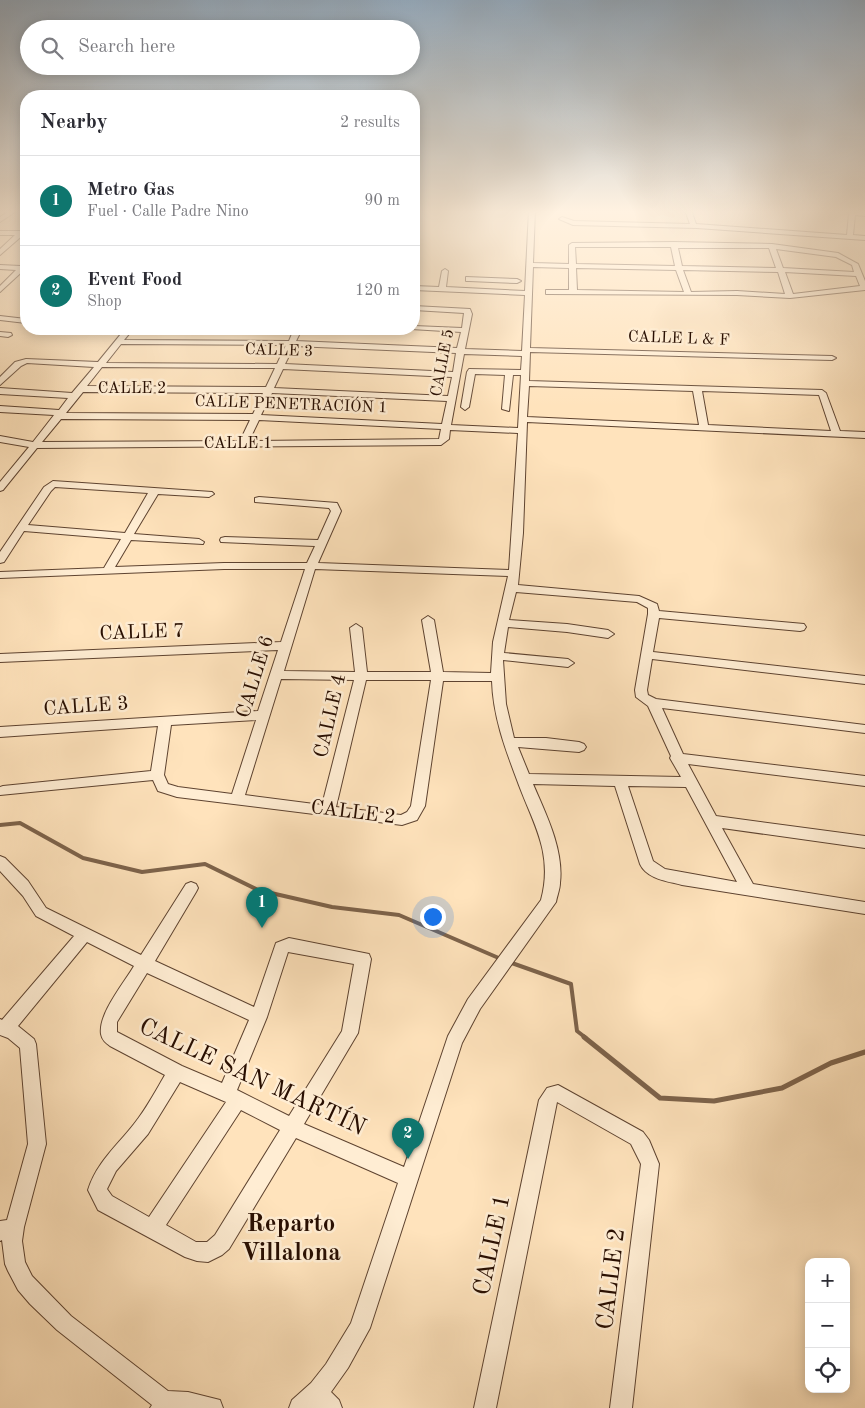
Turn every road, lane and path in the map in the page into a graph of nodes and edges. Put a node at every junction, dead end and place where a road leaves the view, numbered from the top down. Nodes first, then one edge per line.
1 (14, 276) edge
2 (444, 276) edge
3 (530, 276) edge
4 (573, 276) edge
5 (682, 276) edge
6 (784, 276) edge
7 (860, 276) edge
8 (469, 279) dead end
9 (498, 280) junction
10 (517, 281) dead end
11 (420, 288) edge
12 (864, 288) edge
13 (442, 289) junction
14 (0, 290) edge
15 (496, 292) junction
16 (549, 292) dead end
17 (529, 293) junction
18 (573, 293) junction
19 (688, 294) junction
20 (790, 296) junction
21 (420, 308) edge
22 (0, 318) edge
23 (20, 320) edge
24 (420, 328) edge
25 (464, 330) junction
26 (124, 335) edge
27 (295, 335) edge
28 (118, 342) junction
29 (291, 343) junction
30 (461, 352) junction
31 (526, 352) junction
32 (832, 358) dead end
33 (100, 365) junction
34 (281, 366) junction
35 (509, 372) junction
36 (457, 375) junction
37 (526, 378) junction
38 (0, 381) edge
39 (697, 389) junction
40 (269, 390) junction
41 (0, 391) edge
42 (79, 392) junction
43 (452, 399) junction
44 (465, 407) dead end
45 (0, 409) edge
46 (506, 409) dead end
47 (61, 414) junction
48 (256, 417) junction
49 (524, 419) junction
50 (446, 426) junction
51 (704, 426) junction
52 (522, 431) junction
53 (836, 432) junction
54 (865, 435) edge
55 (0, 439) edge
56 (441, 442) joint
57 (243, 444) junction
58 (36, 445) junction
59 (0, 488) edge
60 (155, 490) junction
61 (209, 494) dead end
62 (259, 500) dead end
63 (21, 528) junction
64 (128, 537) junction
65 (225, 540) dead end
66 (199, 542) dead end
67 (321, 543) junction
68 (0, 560) edge
69 (311, 566) junction
70 (108, 570) junction
71 (514, 573) junction
72 (0, 575) edge
73 (512, 588) junction
74 (654, 614) junction
75 (428, 620) dead end
76 (504, 623) junction
77 (356, 628) dead end
78 (800, 628) dead end
79 (608, 634) dead end
80 (285, 646) junction
81 (647, 655) junction
82 (498, 656) junction
83 (0, 658) edge
84 (568, 663) dead end
85 (276, 675) junction
86 (361, 676) junction
87 (438, 676) junction
88 (498, 677) junction
89 (865, 680) edge
90 (653, 702) junction
91 (265, 715) junction
92 (165, 721) junction
93 (865, 729) edge
94 (0, 732) edge
95 (509, 742) junction
96 (579, 747) dead end
97 (677, 758) junction
98 (157, 775) junction
99 (523, 779) junction
100 (620, 781) junction
101 (865, 781) edge
102 (690, 782) junction
103 (4, 791) dead end
104 (237, 798) junction
105 (328, 810) junction
106 (711, 821) junction
107 (865, 842) edge
108 (0, 862) edge
109 (192, 888) dead end
110 (748, 889) junction
111 (865, 908) edge
112 (85, 934) junction
113 (145, 964) junction
114 (259, 1017) junction
115 (3, 1028) edge
116 (176, 1072) junction
117 (553, 1094) joint
118 (232, 1096) junction
119 (292, 1128) junction
120 (410, 1179) junction
121 (153, 1228) junction
122 (7, 1229) edge
123 (324, 1401) edge
124 (162, 1404) edge
125 (212, 1408) edge
126 (300, 1408) edge
127 (485, 1408) edge
128 (621, 1408) edge

1 - 14 street
2 - 13 street
3 - 17 street
4 - 18 street
5 - 19 street
6 - 20 street
7 - 12 street
8 - 9 street
9 - 10 street
9 - 15 street
11 - 13 street
12 - 20 street
13 - 15 street
15 - 17 street
16 - 18 street
17 - 31 street
18 - 19 street
19 - 20 street
21 - 25 street, CALLE 5
22 - 23 street
24 - 25 street
25 - 30 street, CALLE 5
26 - 28 street
27 - 29 street
28 - 29 street, CALLE L & F
28 - 33 street
29 - 30 street, CALLE L & F
29 - 34 street
30 - 31 street, CALLE L & F
30 - 36 street, CALLE 5
31 - 32 street, CALLE L & F
31 - 37 street
33 - 34 street, CALLE 3
33 - 38 street, CALLE 3
33 - 42 street
34 - 36 street, CALLE 3
34 - 40 street
35 - 37 street
35 - 44 street
35 - 46 street
36 - 43 street, CALLE 5
37 - 39 street
37 - 49 street
39 - 51 street
39 - 53 street
40 - 42 street, CALLE 2
40 - 43 street, CALLE 2
40 - 48 street
41 - 42 street, CALLE 2
42 - 47 street
43 - 50 street, CALLE 5
45 - 47 street, CALLE PENETRACIÓN 1
47 - 48 street, CALLE PENETRACIÓN 1
47 - 58 street
48 - 50 street, CALLE PENETRACIÓN 1
48 - 57 street
49 - 51 street
49 - 52 street
50 - 52 street, CALLE PENETRACIÓN 1
50 - 56 street, CALLE 5
51 - 53 street
52 - 71 street
53 - 54 street
55 - 58 street, CALLE 1
56 - 57 street, CALLE 1
57 - 58 street, CALLE 1
58 - 59 street
60 - 61 street
60 - 63 street
60 - 64 street
62 - 67 street, CALLE 6
63 - 64 street
63 - 68 street
64 - 66 street
64 - 70 street
65 - 67 street
67 - 69 street, CALLE 6
69 - 70 street
69 - 71 street
69 - 80 street, CALLE 6
70 - 72 street
71 - 73 street
73 - 74 street
73 - 76 street
74 - 78 street
74 - 81 street
75 - 87 street, CALLE 2
76 - 79 street
76 - 82 street
77 - 86 street, CALLE 4
80 - 83 street, CALLE 7
80 - 85 street, CALLE 6
81 - 89 street
81 - 90 street
82 - 84 street
82 - 88 street
85 - 86 street
85 - 91 street, CALLE 6
86 - 87 street
86 - 105 street, CALLE 4
87 - 88 street
87 - 105 street, CALLE 2
88 - 95 street
90 - 93 street
90 - 97 street
91 - 92 street, CALLE 3
91 - 104 street, CALLE 6
92 - 94 street, CALLE 3
92 - 98 street
95 - 96 street
95 - 99 street
97 - 101 street
97 - 102 street
98 - 103 street
98 - 104 street, CALLE 2
99 - 100 street
99 - 120 street
100 - 102 street
100 - 110 street
102 - 106 street
104 - 105 street, CALLE 2
106 - 107 street
106 - 110 street
108 - 112 street
109 - 113 street
110 - 111 street
112 - 113 street
112 - 115 street
113 - 114 street
113 - 116 street, CALLE SAN MARTÍN
114 - 118 street
114 - 119 street
115 - 122 street
116 - 118 street, CALLE SAN MARTÍN
116 - 121 street
117 - 127 street, CALLE 1
117 - 128 street, CALLE 2
118 - 119 street, CALLE SAN MARTÍN
118 - 121 street
119 - 120 street, CALLE SAN MARTÍN
119 - 121 street
120 - 123 street
122 - 124 street
123 - 126 street
124 - 125 street

